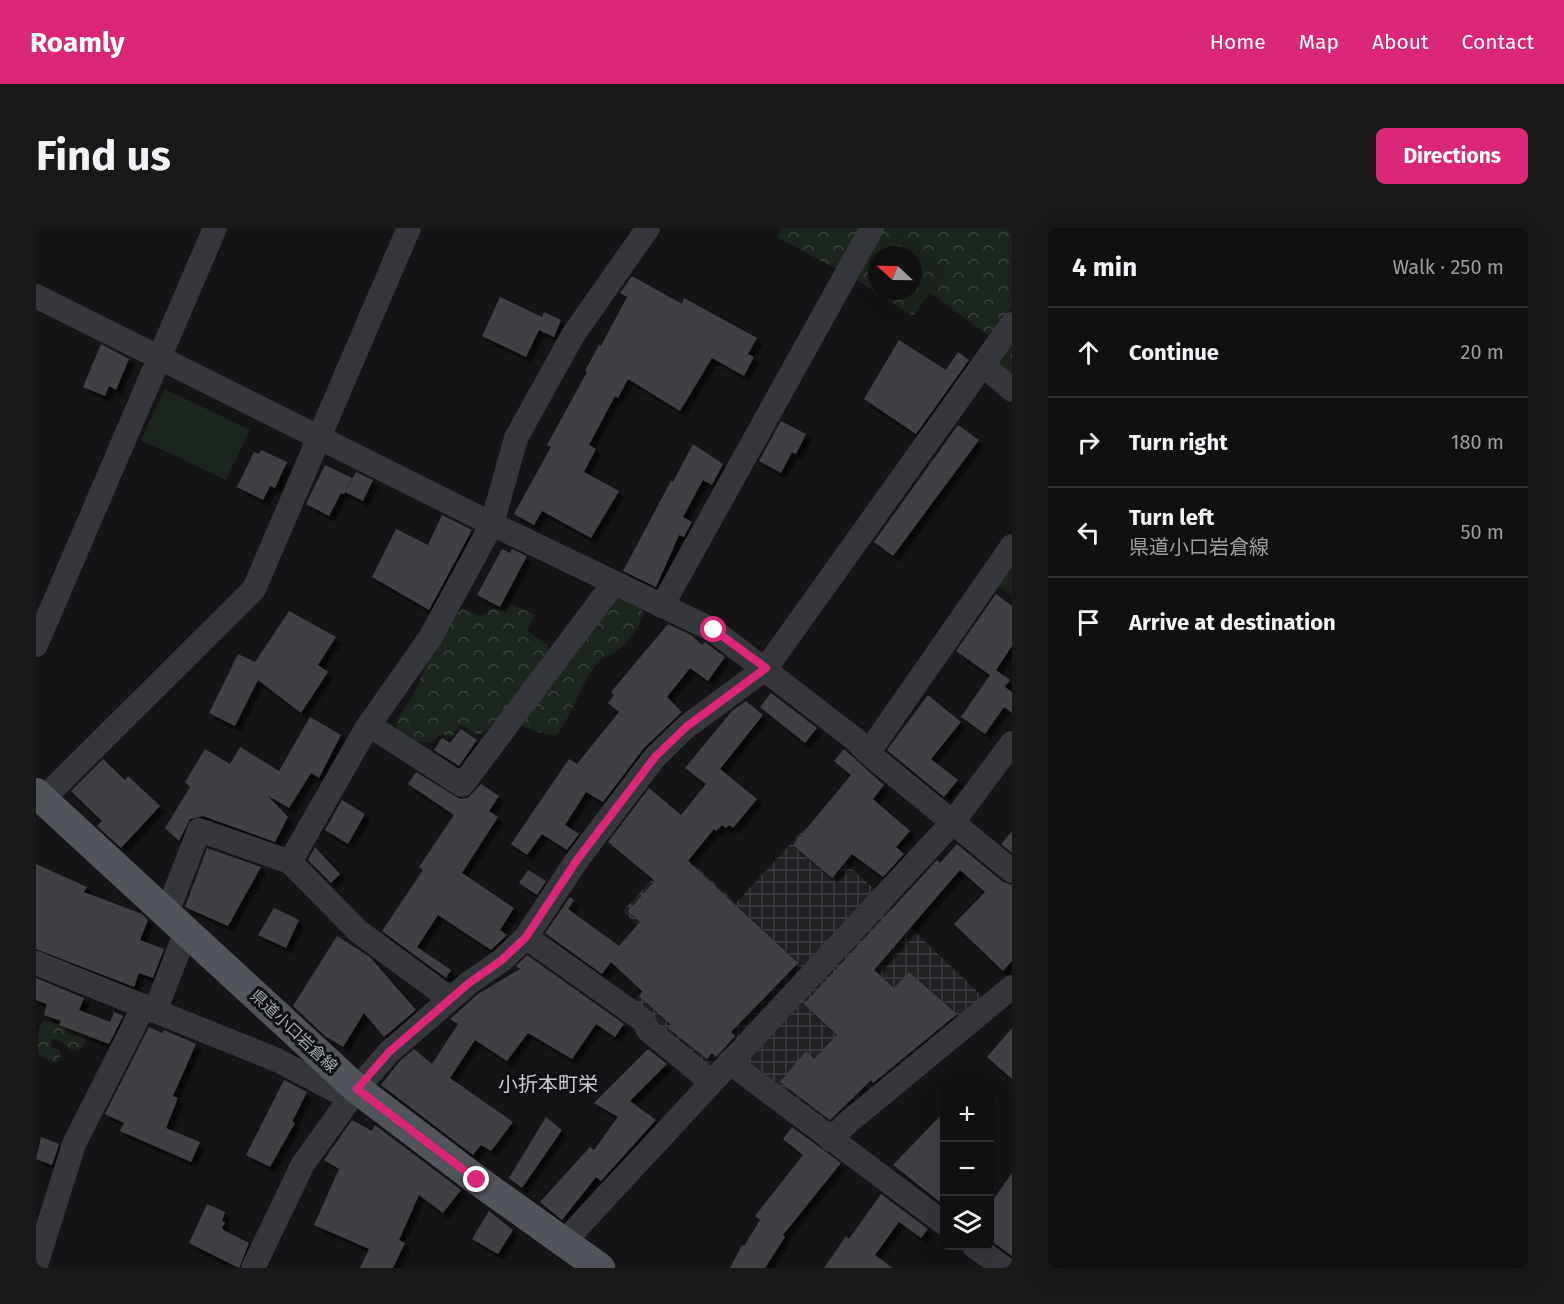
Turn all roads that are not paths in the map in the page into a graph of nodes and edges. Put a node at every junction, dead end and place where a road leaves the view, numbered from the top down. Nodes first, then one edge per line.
1 (215, 228) edge
2 (409, 228) edge
3 (648, 228) edge
4 (872, 228) edge
5 (36, 296) edge
6 (1012, 324) edge
7 (160, 359) junction
8 (983, 365) junction
9 (1012, 390) edge
10 (319, 438) junction
11 (492, 524) junction
12 (1012, 546) edge
13 (614, 583) junction
14 (662, 606) junction
15 (36, 645) edge
16 (766, 668) junction
17 (369, 725) junction
18 (1012, 742) edge
19 (868, 753) junction
20 (39, 796) edge
21 (953, 822) junction
22 (290, 862) junction
23 (1012, 871) edge
24 (176, 923) junction
25 (526, 937) junction
26 (36, 963) edge
27 (1012, 987) edge
28 (450, 999) junction
29 (150, 1008) junction
30 (729, 1062) junction
31 (711, 1082) junction
32 (357, 1089) junction
33 (831, 1140) junction
34 (940, 1220) edge
35 (981, 1250) edge
36 (579, 1259) edge
37 (36, 1265) edge
38 (261, 1265) edge
39 (1004, 1268) edge

1 - 7 street
2 - 10 street
3 - 11 street
4 - 14 street
5 - 7 street
6 - 8 street
7 - 10 street
7 - 15 street
8 - 9 street
8 - 16 street
10 - 11 street
10 - 20 street
11 - 13 street
11 - 17 street
12 - 19 street
13 - 14 street
13 - 17 street
14 - 16 street
16 - 19 street
16 - 25 street
17 - 22 street
18 - 21 street
19 - 21 street
20 - 24 main road, 県道小口岩倉線
21 - 23 street
21 - 30 street
22 - 24 street
22 - 28 street
24 - 29 street
24 - 32 main road, 県道小口岩倉線
25 - 28 street
25 - 31 street
26 - 29 street
27 - 33 street
28 - 32 street
29 - 32 street
29 - 37 street
30 - 31 street
30 - 33 street
31 - 36 street
32 - 36 main road, 県道小口岩倉線
32 - 38 street
33 - 34 street
35 - 39 street

